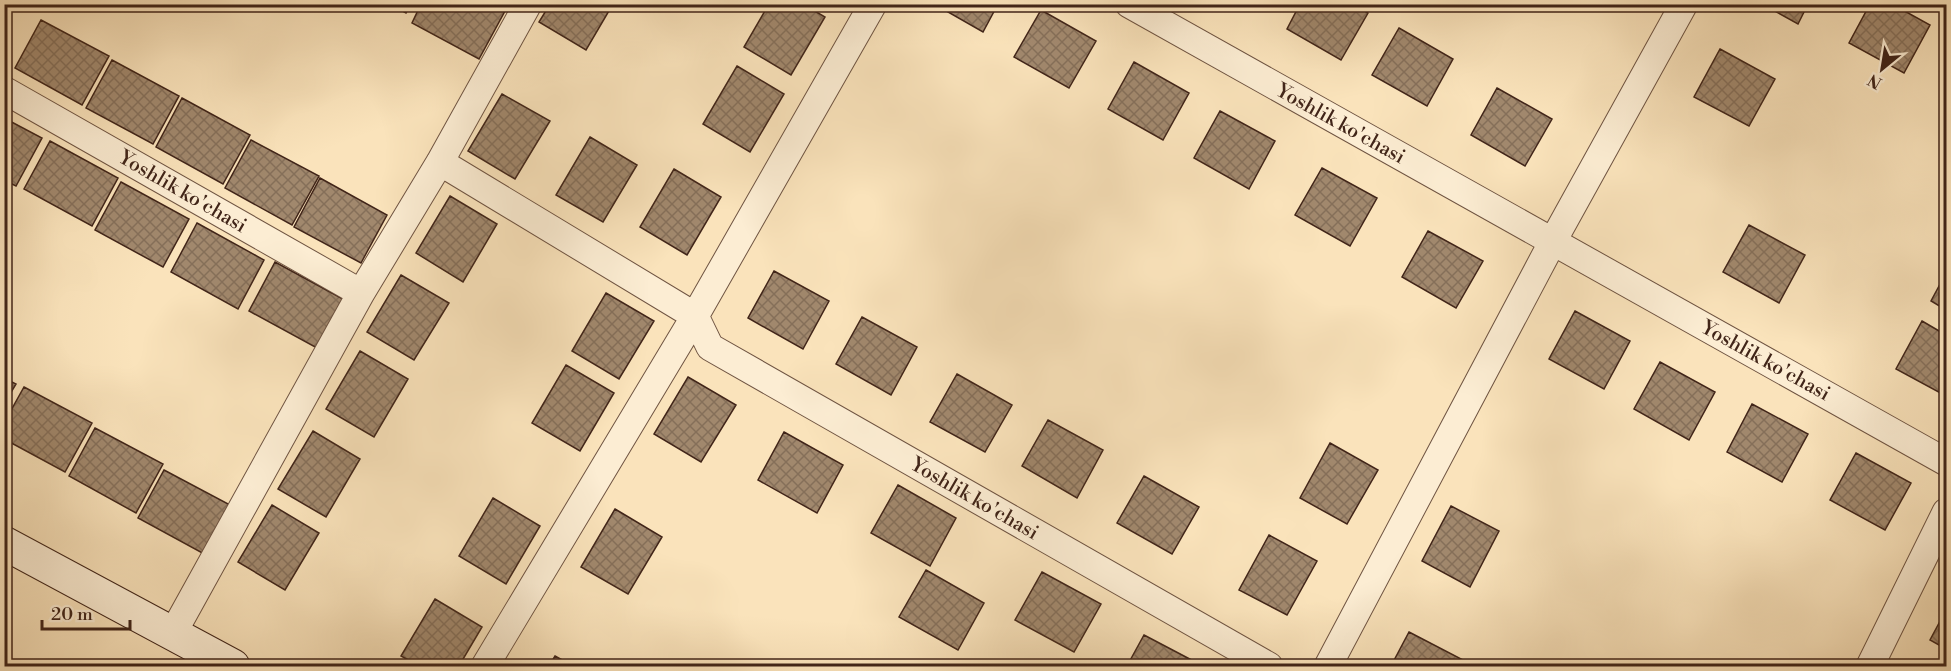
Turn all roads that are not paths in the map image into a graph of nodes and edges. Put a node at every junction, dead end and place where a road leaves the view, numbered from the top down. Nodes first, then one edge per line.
1 (873, 4) edge
2 (1129, 4) edge
3 (1684, 4) edge
4 (525, 6) edge
5 (4, 90) edge
6 (440, 162) junction
7 (1553, 242) junction
8 (361, 293) junction
9 (695, 316) junction
10 (1947, 462) edge
11 (1947, 512) edge
12 (4, 543) edge
13 (173, 633) junction
14 (233, 666) edge
15 (485, 666) edge
16 (1269, 666) edge
17 (1328, 666) edge
18 (1870, 666) edge

1 - 9 street
2 - 7 street, Yoshlik ko'chasi
3 - 7 street
4 - 6 street
5 - 8 street, Yoshlik ko'chasi
6 - 8 street
6 - 9 street
7 - 10 street, Yoshlik ko'chasi
7 - 17 street
8 - 13 street
9 - 15 street
9 - 16 street, Yoshlik ko'chasi
11 - 18 street
12 - 13 street
13 - 14 street

